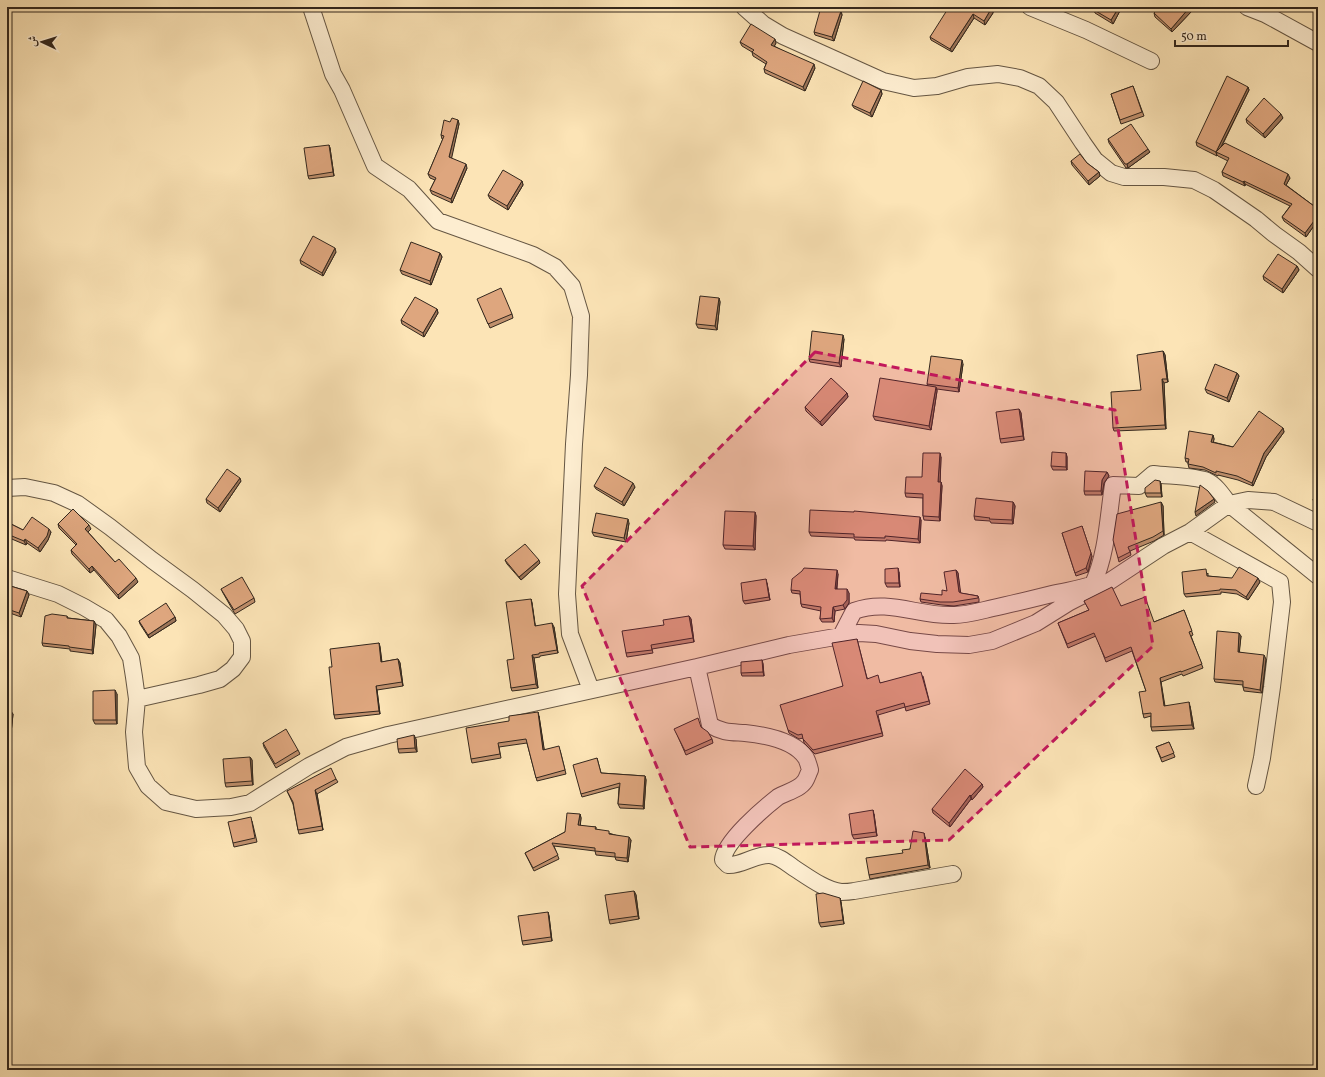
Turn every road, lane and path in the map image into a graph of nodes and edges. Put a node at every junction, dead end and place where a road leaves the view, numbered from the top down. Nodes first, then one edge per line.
1 (310, 7) edge
2 (744, 7) edge
3 (1030, 7) edge
4 (1247, 7) edge
5 (1318, 44) edge
6 (1151, 61) dead end
7 (1318, 269) edge
8 (7, 488) edge
9 (1229, 504) junction
10 (1318, 523) edge
11 (1190, 532) junction
12 (1318, 576) edge
13 (7, 578) edge
14 (840, 636) junction
15 (697, 667) junction
16 (591, 690) junction
17 (137, 699) junction
18 (1256, 786) dead end
19 (953, 874) dead end

1 - 16 street
2 - 7 street
3 - 6 street
4 - 5 street
8 - 17 street
9 - 10 street
9 - 11 street
9 - 12 street
9 - 14 street
11 - 14 street
11 - 18 street
13 - 17 street
14 - 15 street
15 - 16 street
15 - 19 street
16 - 17 street

